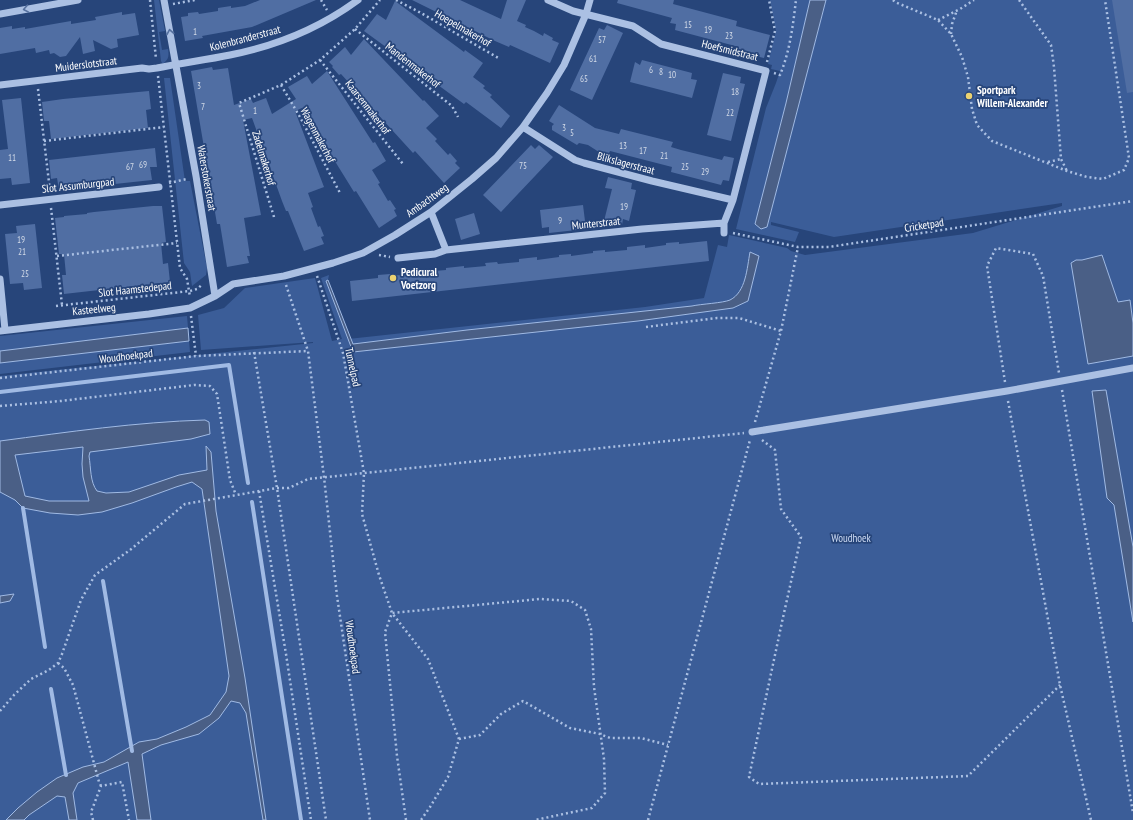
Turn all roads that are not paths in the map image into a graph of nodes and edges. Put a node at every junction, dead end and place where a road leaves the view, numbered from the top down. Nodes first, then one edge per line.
1 (78, 0) edge
2 (358, 0) edge
3 (548, 0) edge
4 (590, 0) edge
5 (165, 2) edge
6 (0, 14) edge
7 (586, 14) junction
8 (175, 64) junction
9 (0, 85) edge
10 (523, 127) junction
11 (159, 187) dead end
12 (733, 200) junction
13 (0, 205) edge
14 (430, 212) junction
15 (724, 223) junction
16 (724, 233) dead end
17 (446, 250) junction
18 (398, 258) dead end
19 (0, 279) edge
20 (215, 296) junction
21 (190, 308) joint
22 (3, 330) edge
23 (1133, 368) edge
24 (752, 432) road end

1 -> 6 street
2 - 8 street, Kolenbranderstraat
3 - 7 street
4 - 7 street, Ambachtweg
8 -> 5 street, Waterstokerstraat
7 - 10 street, Ambachtweg
7 - 12 street, Hoefsmidstraat
8 - 9 street, Muiderslotstraat
8 - 20 street, Waterstokerstraat
10 - 12 street, Blikslagerstraat
10 - 14 street, Ambachtweg
11 - 13 street, Slot Assumburgpad
12 - 15 street
14 - 17 street
14 - 20 street, Ambachtweg
15 - 16 street
15 - 17 street, Munterstraat
17 - 18 street, Munterstraat
19 - 22 street
20 - 21 street, Ambachtweg
21 - 22 street, Kasteelweg
23 - 24 street

